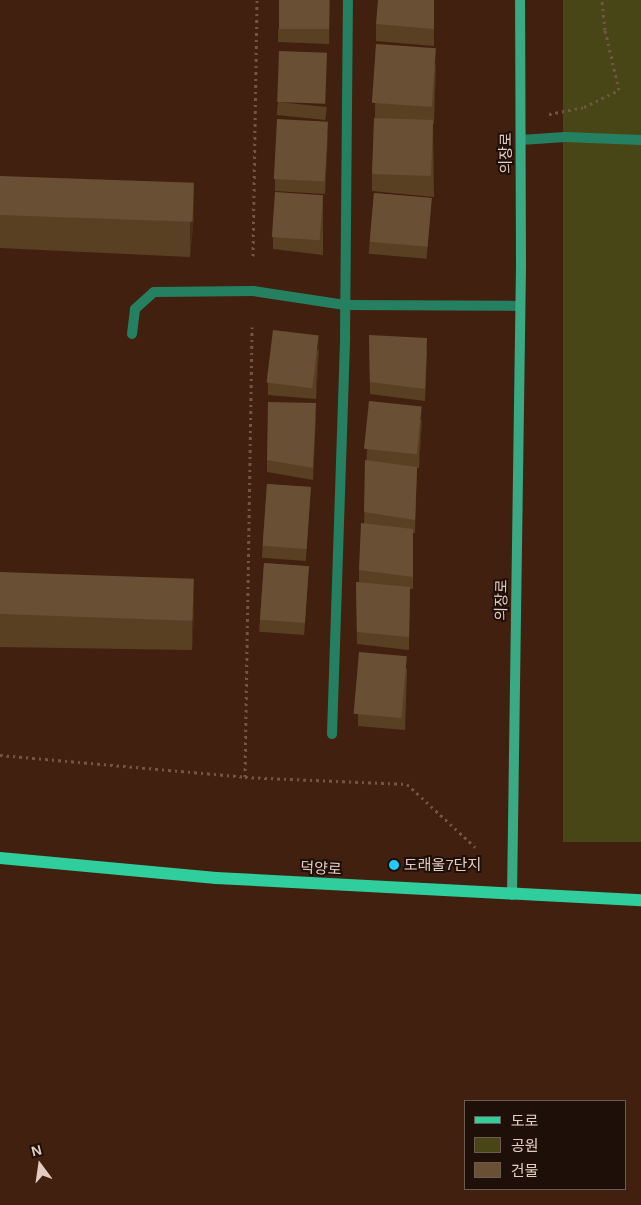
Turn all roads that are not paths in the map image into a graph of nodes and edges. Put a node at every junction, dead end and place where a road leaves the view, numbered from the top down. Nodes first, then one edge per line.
1 (348, 0) edge
2 (520, 0) edge
3 (521, 140) junction
4 (641, 140) edge
5 (345, 305) junction
6 (519, 306) junction
7 (132, 334) dead end
8 (332, 734) dead end
9 (0, 858) edge
10 (512, 895) junction
11 (641, 900) edge

1 - 5 street
2 - 3 street, 의장로
3 - 4 street
3 - 6 street, 의장로
5 - 6 street
5 - 7 street
5 - 8 street
6 - 10 street, 의장로
9 - 10 main road, 덕양로
10 - 11 main road, 덕양로

